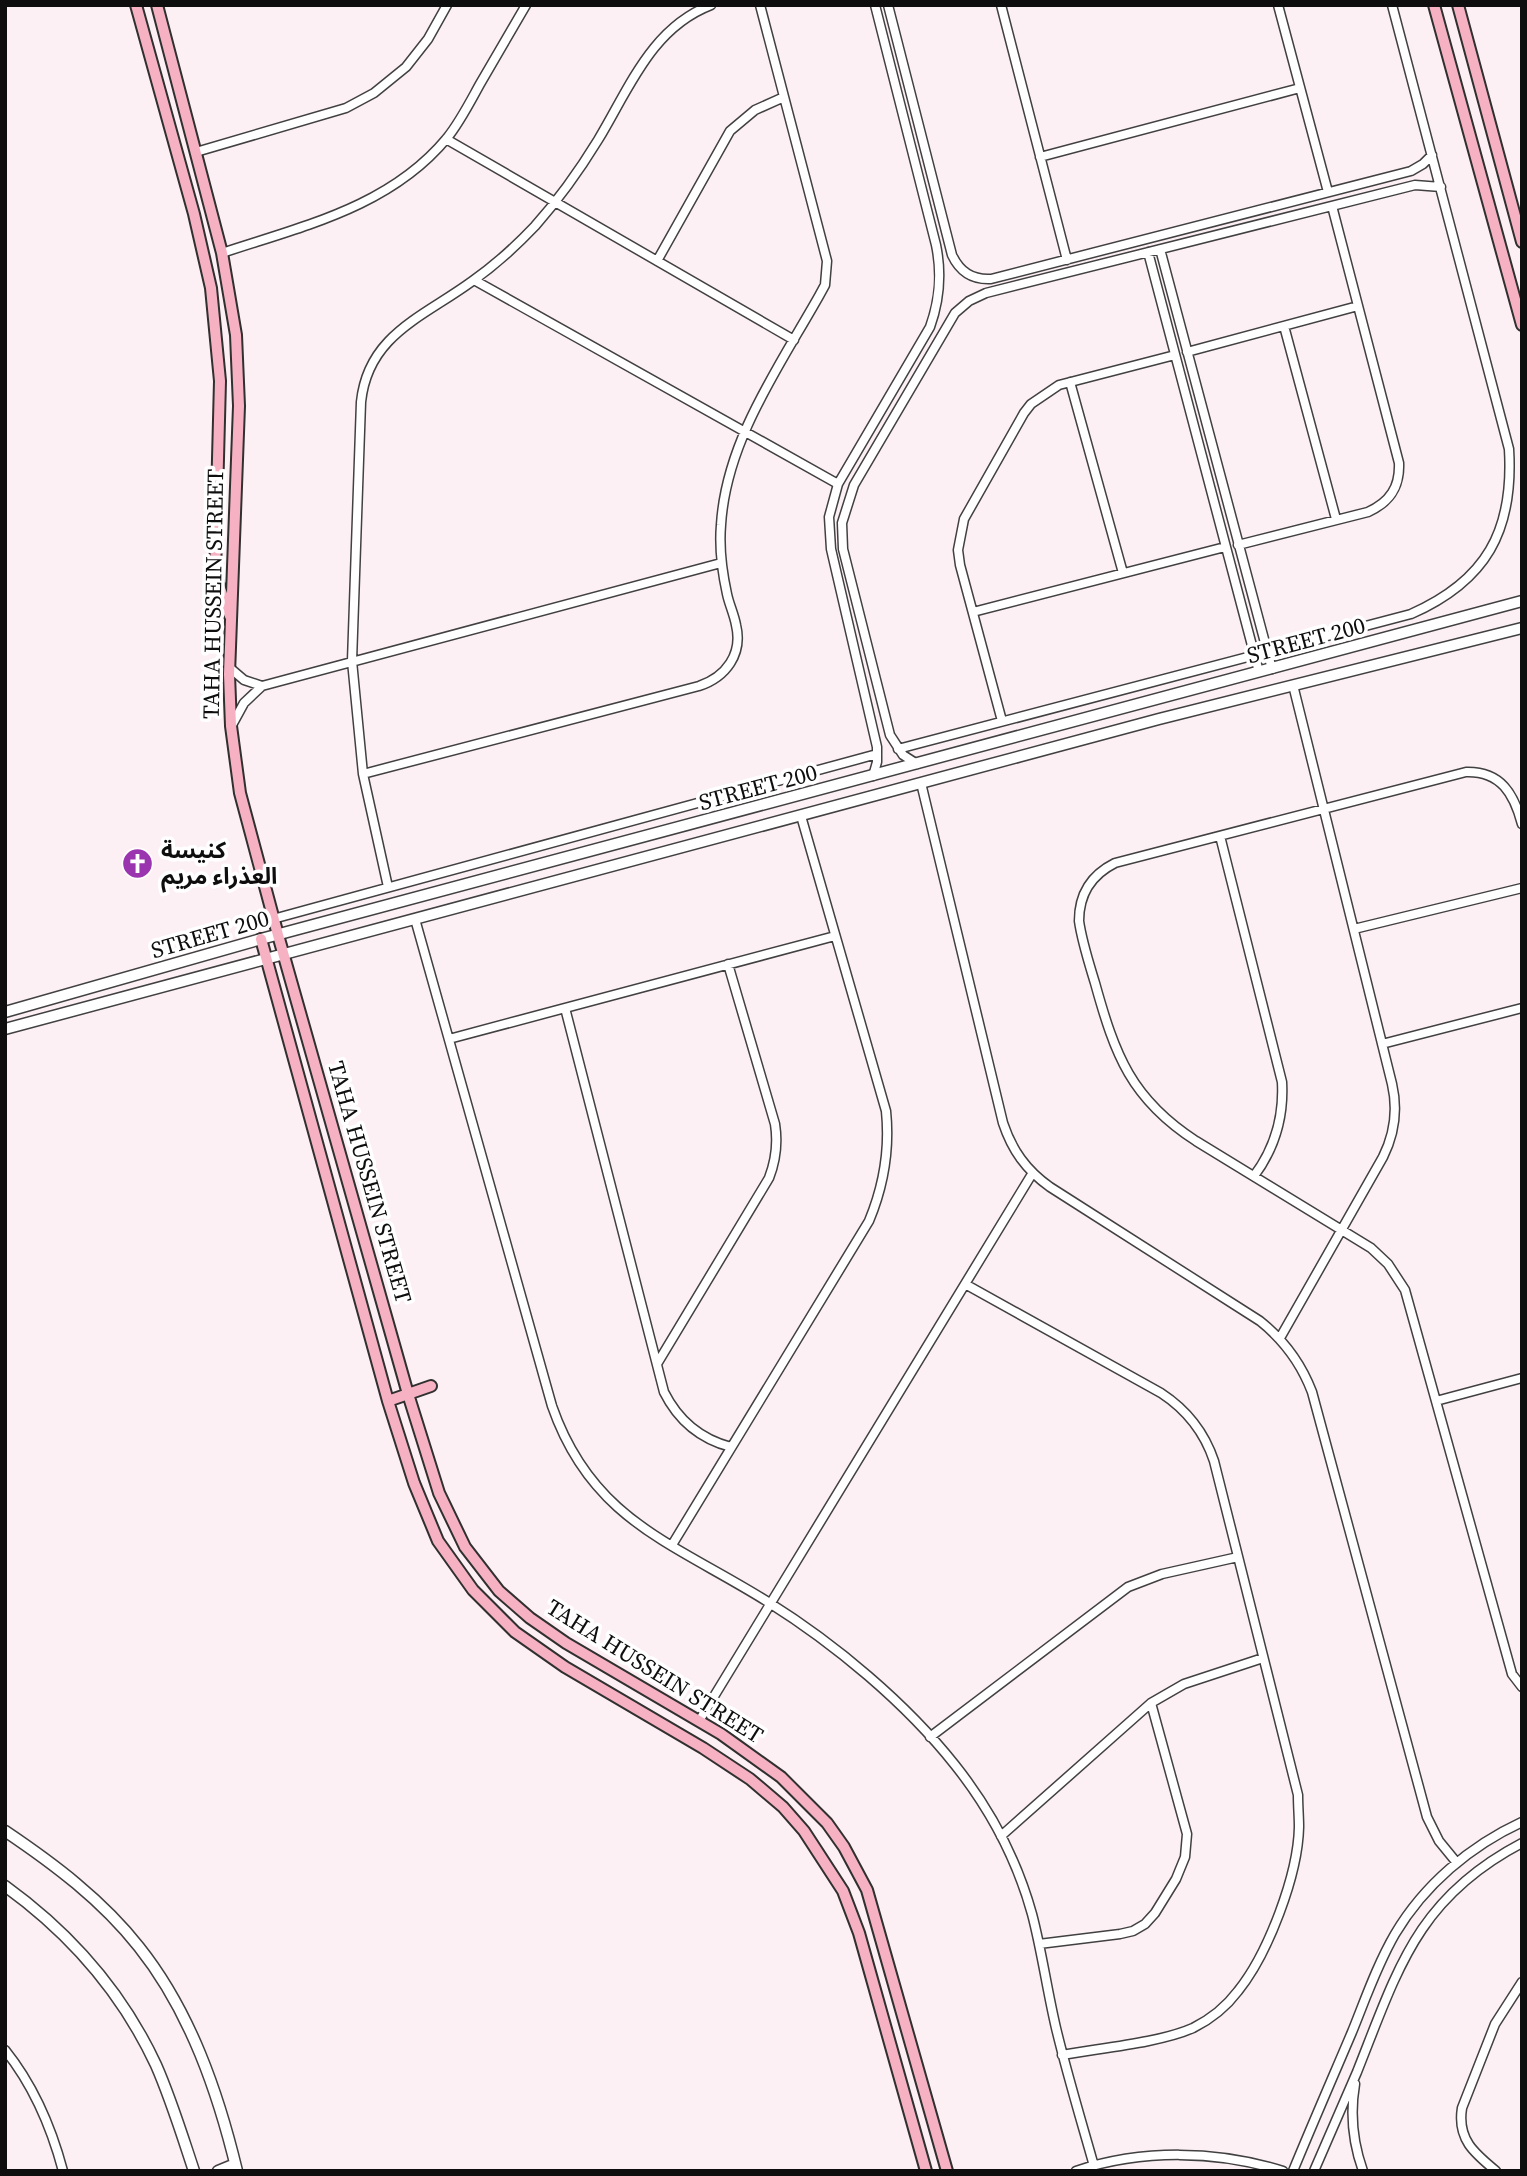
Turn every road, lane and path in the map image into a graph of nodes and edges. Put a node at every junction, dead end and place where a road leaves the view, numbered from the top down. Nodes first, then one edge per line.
1 (136, 5) edge
2 (157, 5) edge
3 (447, 5) edge
4 (526, 5) edge
5 (711, 5) edge
6 (760, 5) edge
7 (874, 5) edge
8 (888, 5) edge
9 (1001, 5) edge
10 (1278, 5) edge
11 (1392, 5) edge
12 (1434, 5) edge
13 (1458, 5) edge
14 (1300, 88) junction
15 (784, 97) junction
16 (446, 139) junction
17 (197, 152) junction
18 (1432, 155) junction
19 (1040, 157) junction
20 (1441, 187) junction
21 (1328, 192) junction
22 (556, 202) junction
23 (1332, 206) junction
24 (1522, 242) edge
25 (1160, 249) junction
26 (1148, 252) junction
27 (222, 253) junction
28 (1067, 260) junction
29 (657, 261) junction
30 (474, 280) junction
31 (1358, 306) junction
32 (1522, 325) edge
33 (1284, 326) junction
34 (794, 340) junction
35 (1187, 352) junction
36 (1175, 355) junction
37 (1070, 382) junction
38 (745, 432) junction
39 (838, 484) junction
40 (1336, 519) junction
41 (1238, 544) junction
42 (1225, 547) junction
43 (722, 563) junction
44 (1123, 573) junction
45 (1522, 601) edge
46 (972, 612) junction
47 (232, 619) junction
48 (1522, 628) edge
49 (1267, 652) junction
50 (1254, 655) junction
51 (352, 661) junction
52 (230, 668) junction
53 (1272, 669) junction
54 (1259, 672) junction
55 (1293, 685) junction
56 (262, 686) junction
57 (1002, 721) junction
58 (231, 726) junction
59 (898, 749) junction
60 (877, 754) junction
61 (916, 764) junction
62 (363, 774) junction
63 (873, 776) junction
64 (921, 783) junction
65 (1324, 809) junction
66 (801, 816) junction
67 (1522, 824) edge
68 (1220, 836) junction
69 (388, 887) junction
70 (1522, 888) edge
71 (273, 919) junction
72 (415, 919) junction
73 (1354, 929) junction
74 (278, 934) junction
75 (835, 936) junction
76 (261, 939) junction
77 (284, 955) junction
78 (266, 959) junction
79 (728, 964) junction
80 (565, 1008) junction
81 (1522, 1008) edge
82 (5, 1012) edge
83 (5, 1029) edge
84 (449, 1039) junction
85 (1382, 1044) junction
86 (1032, 1174) junction
87 (1254, 1177) junction
88 (1342, 1229) junction
89 (965, 1284) junction
90 (1280, 1338) junction
91 (657, 1364) junction
92 (1522, 1378) edge
93 (431, 1386) dead end
94 (408, 1394) junction
95 (388, 1401) junction
96 (1436, 1401) junction
97 (732, 1447) junction
98 (672, 1545) junction
99 (1238, 1557) junction
100 (770, 1604) junction
101 (1264, 1658) junction
102 (1522, 1687) edge
103 (1151, 1703) junction
104 (699, 1721) junction
105 (930, 1737) junction
106 (1522, 1822) edge
107 (5, 1832) edge
108 (1001, 1836) junction
109 (1522, 1843) edge
110 (1457, 1863) junction
111 (5, 1886) edge
112 (1039, 1944) junction
113 (1522, 1982) edge
114 (5, 2050) edge
115 (1062, 2055) junction
116 (1356, 2073) junction
117 (1094, 2165) junction
118 (236, 2167) edge
119 (63, 2171) edge
120 (194, 2171) edge
121 (218, 2171) edge
122 (926, 2171) edge
123 (947, 2171) edge
124 (1076, 2171) edge
125 (1283, 2171) edge
126 (1293, 2171) edge
127 (1314, 2171) edge
128 (1363, 2171) edge
129 (1496, 2171) edge

1 - 47 main road, TAHA HUSSEIN STREET
2 - 17 main road, TAHA HUSSEIN STREET
3 - 17 street
4 - 16 street
5 - 22 street
6 - 15 street
7 - 39 street
8 - 28 street
9 - 19 street
10 - 14 street
11 - 18 street
12 - 32 main road
13 - 24 main road
14 - 19 street
14 - 21 street
15 - 29 street
15 - 34 street
16 - 22 street
16 - 27 street
17 - 27 main road, TAHA HUSSEIN STREET
18 - 20 street
18 - 21 street
19 - 28 street
20 - 23 street
20 - 49 street
21 - 28 street
22 - 29 street
22 - 30 street
23 - 25 street
23 - 31 street
25 - 26 street
25 - 35 street
26 - 36 street
26 - 59 street
27 - 47 main road, TAHA HUSSEIN STREET
29 - 34 street
30 - 38 street
30 - 51 street
31 - 33 street
31 - 40 street
33 - 35 street
33 - 40 street
34 - 38 street
35 - 41 street
36 - 37 street
36 - 42 street
37 - 44 street
37 - 46 street
38 - 39 street
38 - 43 street
39 - 60 street
40 - 41 street
41 - 49 street
42 - 44 street
42 - 50 street
43 - 51 street
43 - 62 street
44 - 46 street
45 - 53 street, STREET 200
46 - 57 street
47 - 52 main road, TAHA HUSSEIN STREET
48 - 55 street, STREET 200
49 - 50 street
49 - 53 street
50 - 54 street
50 - 57 street
51 - 56 street
51 - 62 street
52 - 56 street
52 - 58 main road, TAHA HUSSEIN STREET
53 - 54 street, STREET 200
54 - 61 street, STREET 200
55 - 64 street, STREET 200
55 - 65 street
56 - 58 street
57 - 59 street
58 - 71 main road, TAHA HUSSEIN STREET
59 - 61 street
60 - 63 street
60 - 69 street
61 - 63 street, STREET 200
62 - 69 street
63 - 74 street, STREET 200
64 - 66 street, STREET 200
64 - 86 street
65 - 67 street
65 - 68 street
65 - 73 street
66 - 72 street, STREET 200
66 - 75 street
68 - 87 street
68 - 87 street
69 - 71 street
70 - 73 street
71 - 74 main road, TAHA HUSSEIN STREET
72 - 77 street, STREET 200
72 - 84 street
73 - 85 street
74 - 76 street, STREET 200
74 - 77 main road, TAHA HUSSEIN STREET
75 - 79 street
75 - 97 street
76 - 78 main road, TAHA HUSSEIN STREET
76 - 82 street, STREET 200
77 - 78 street, STREET 200
77 - 94 main road, TAHA HUSSEIN STREET
78 - 83 street, STREET 200
78 - 95 main road, TAHA HUSSEIN STREET
79 - 80 street
79 - 91 street
80 - 84 street
80 - 91 street
81 - 85 street
84 - 98 street
85 - 88 street
86 - 89 street
86 - 90 street
87 - 88 street
88 - 90 street
88 - 96 street
89 - 99 street
89 - 100 street
90 - 110 street
91 - 97 street
92 - 96 street
93 - 94 main road
94 - 95 main road
94 - 104 main road, TAHA HUSSEIN STREET
95 - 122 main road, TAHA HUSSEIN STREET
96 - 102 street
97 - 98 street
98 - 100 street
99 - 101 street
99 - 105 street
100 - 104 street
100 - 105 street
101 - 103 street
101 - 115 street
103 - 108 street
103 - 112 street
104 - 123 main road, TAHA HUSSEIN STREET
105 - 108 street
106 - 110 street
107 - 118 street
108 - 112 street
109 - 116 street
110 - 126 street
111 - 120 street
112 - 115 street
113 - 129 street
114 - 119 street
115 - 117 street
116 - 127 street
116 - 128 street
117 - 124 street
117 - 125 street
118 - 121 street

